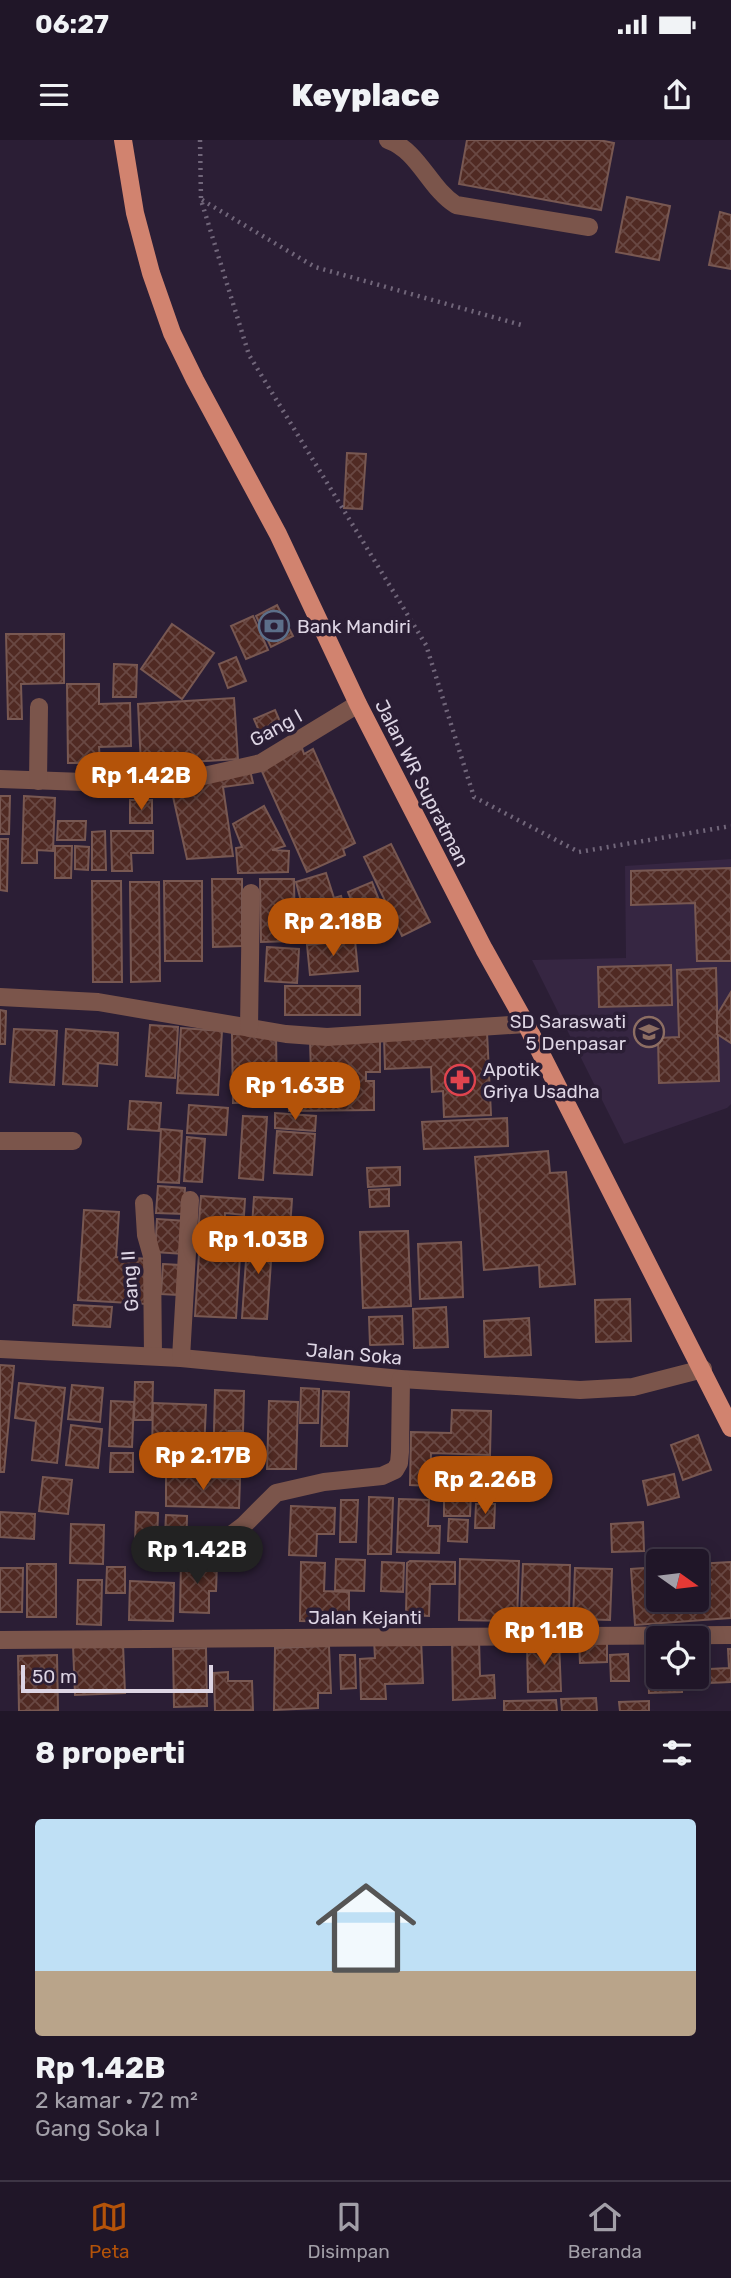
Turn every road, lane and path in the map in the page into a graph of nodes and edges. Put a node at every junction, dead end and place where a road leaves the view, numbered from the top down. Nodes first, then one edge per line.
1 (200, 140) edge
2 (388, 140) edge
3 (126, 141) edge
4 (201, 200) junction
5 (589, 227) dead end
6 (525, 326) dead end
7 (358, 704) junction
8 (39, 707) dead end
9 (0, 779) edge
10 (38, 781) junction
11 (731, 826) edge
12 (251, 893) dead end
13 (0, 997) edge
14 (526, 1024) junction
15 (249, 1028) junction
16 (0, 1141) edge
17 (74, 1141) dead end
18 (190, 1200) dead end
19 (144, 1203) dead end
20 (0, 1349) edge
21 (153, 1356) junction
22 (181, 1358) junction
23 (703, 1369) junction
24 (401, 1379) junction
25 (731, 1428) edge
26 (197, 1540) dead end
27 (731, 1635) edge
28 (0, 1640) edge

1 - 4 path
2 - 5 street
3 - 7 main road, Jalan WR Supratman
4 - 6 path
4 - 11 path
7 - 10 street, Gang I
7 - 14 main road, Jalan WR Supratman
8 - 10 street
9 - 10 street, Gang I
12 - 15 street
13 - 15 street
14 - 15 street
14 - 23 main road, Jalan WR Supratman
16 - 17 street
18 - 22 street
19 - 21 street, Gang II
20 - 21 street, Jalan Soka
21 - 22 street, Jalan Soka
22 - 24 street, Jalan Soka
23 - 24 street, Jalan Soka
23 - 25 main road, Jalan WR Supratman
24 - 26 street
27 - 28 street, Jalan Kejanti

